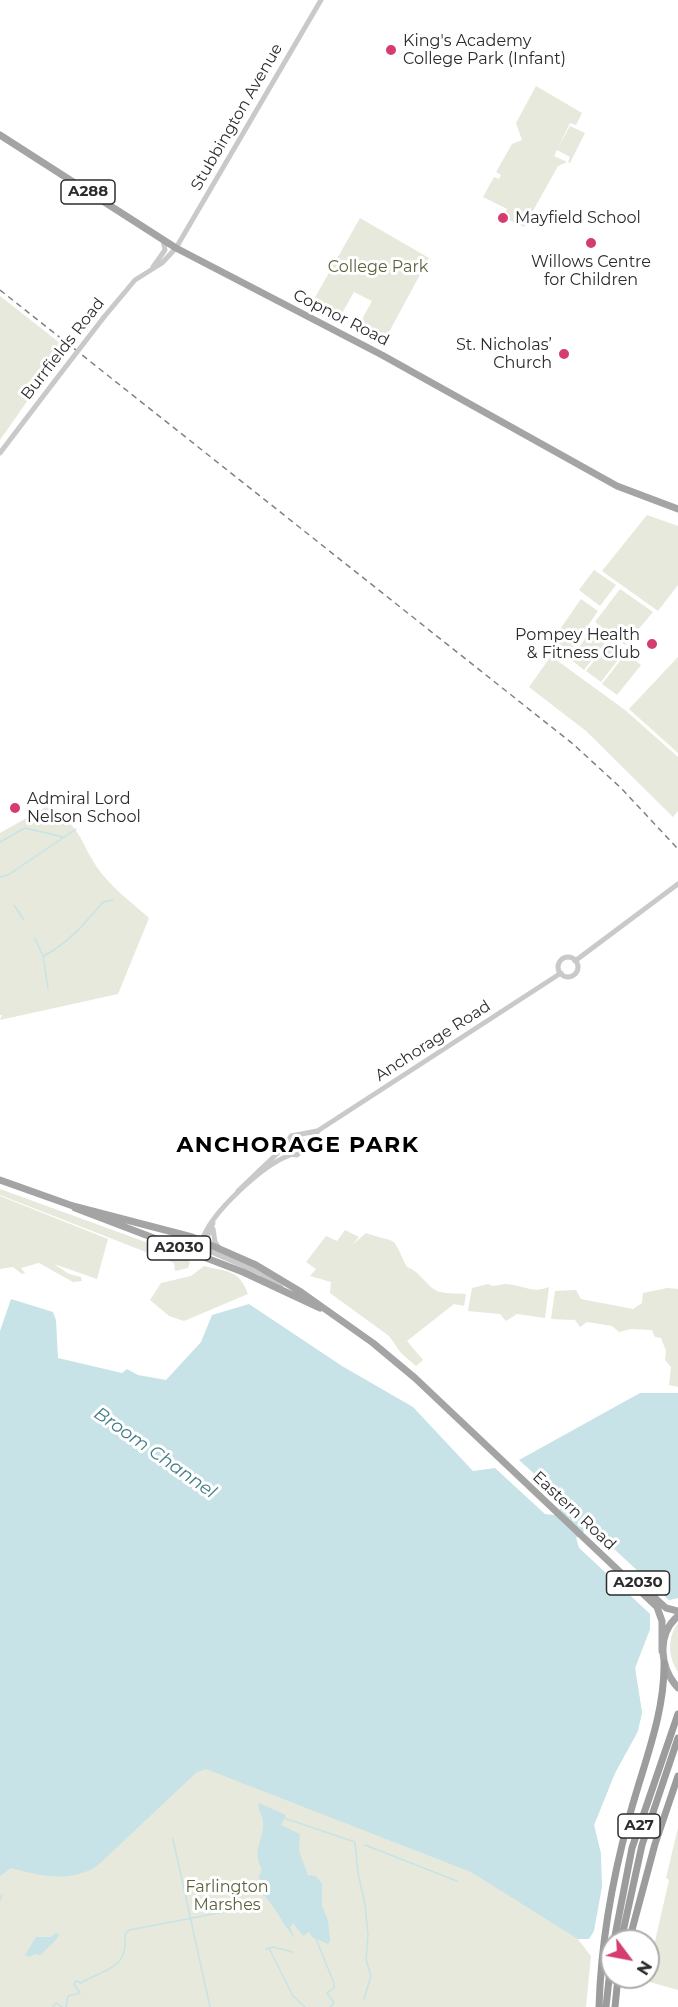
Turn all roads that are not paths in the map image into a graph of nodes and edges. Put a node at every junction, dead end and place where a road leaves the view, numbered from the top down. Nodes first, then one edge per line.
1 (321, 0) edge
2 (0, 135) edge
3 (163, 240) junction
4 (176, 248) junction
5 (152, 268) junction
6 (0, 453) edge
7 (678, 509) edge
8 (675, 886) edge
9 (576, 961) junction
10 (561, 973) junction
11 (319, 1130) junction
12 (297, 1136) junction
13 (304, 1146) junction
14 (284, 1148) junction
15 (290, 1155) junction
16 (0, 1180) edge
17 (237, 1193) junction
18 (73, 1206) junction
19 (213, 1221) junction
20 (204, 1244) junction
21 (220, 1249) junction
22 (200, 1256) junction
23 (285, 1290) junction
24 (323, 1309) junction
25 (600, 1550) junction
26 (678, 1614) edge
27 (662, 1651) junction
28 (664, 1663) junction
29 (678, 1688) edge
30 (678, 1714) edge
31 (678, 1738) edge
32 (678, 1776) edge
33 (616, 1929) edge
34 (624, 1929) edge
35 (632, 1929) edge
36 (608, 1989) edge
37 (616, 1989) edge
38 (599, 2007) edge
39 (606, 2007) edge
40 (615, 2007) edge

1 - 4 street, Stubbington Avenue
2 - 3 main road, Copnor Road / A288
3 - 4 main road, Copnor Road / A288
3 - 5 street, Burrfields Road
4 - 5 street, Burrfields Road
4 - 7 main road, Copnor Road / A288
5 - 6 street, Burrfields Road, bridge
8 - 9 street
9 - 10 street
9 - 10 street
10 - 11 street, Anchorage Road
11 - 12 street, Anchorage Road
11 - 13 street, Anchorage Road
12 - 13 street
12 - 14 street
13 - 15 street
14 - 15 street
14 - 17 street
15 - 17 street
16 - 18 main road, Eastern Road / A2030
17 - 19 street
18 - 20 main road, Eastern Road / A2030
18 - 22 main road, Eastern Road / A2030
19 - 20 street
19 - 21 street
20 - 21 main road, Eastern Road / A2030
20 - 22 street
20 - 23 street
21 - 24 main road, Eastern Road / A2030
22 - 23 main road, Eastern Road / A2030
23 - 24 main road, Eastern Road / A2030
24 - 25 main road, Eastern Road / A2030
25 - 26 main road, Eastern Road / A2030
25 - 27 main road, Eastern Road / A2030
26 - 27 main road
27 - 28 main road, Eastern Road
28 - 29 main road, Eastern Road
28 - 38 highway
30 - 33 highway, A27
31 - 34 highway, A27
32 - 35 highway
36 - 39 highway
37 - 40 highway

